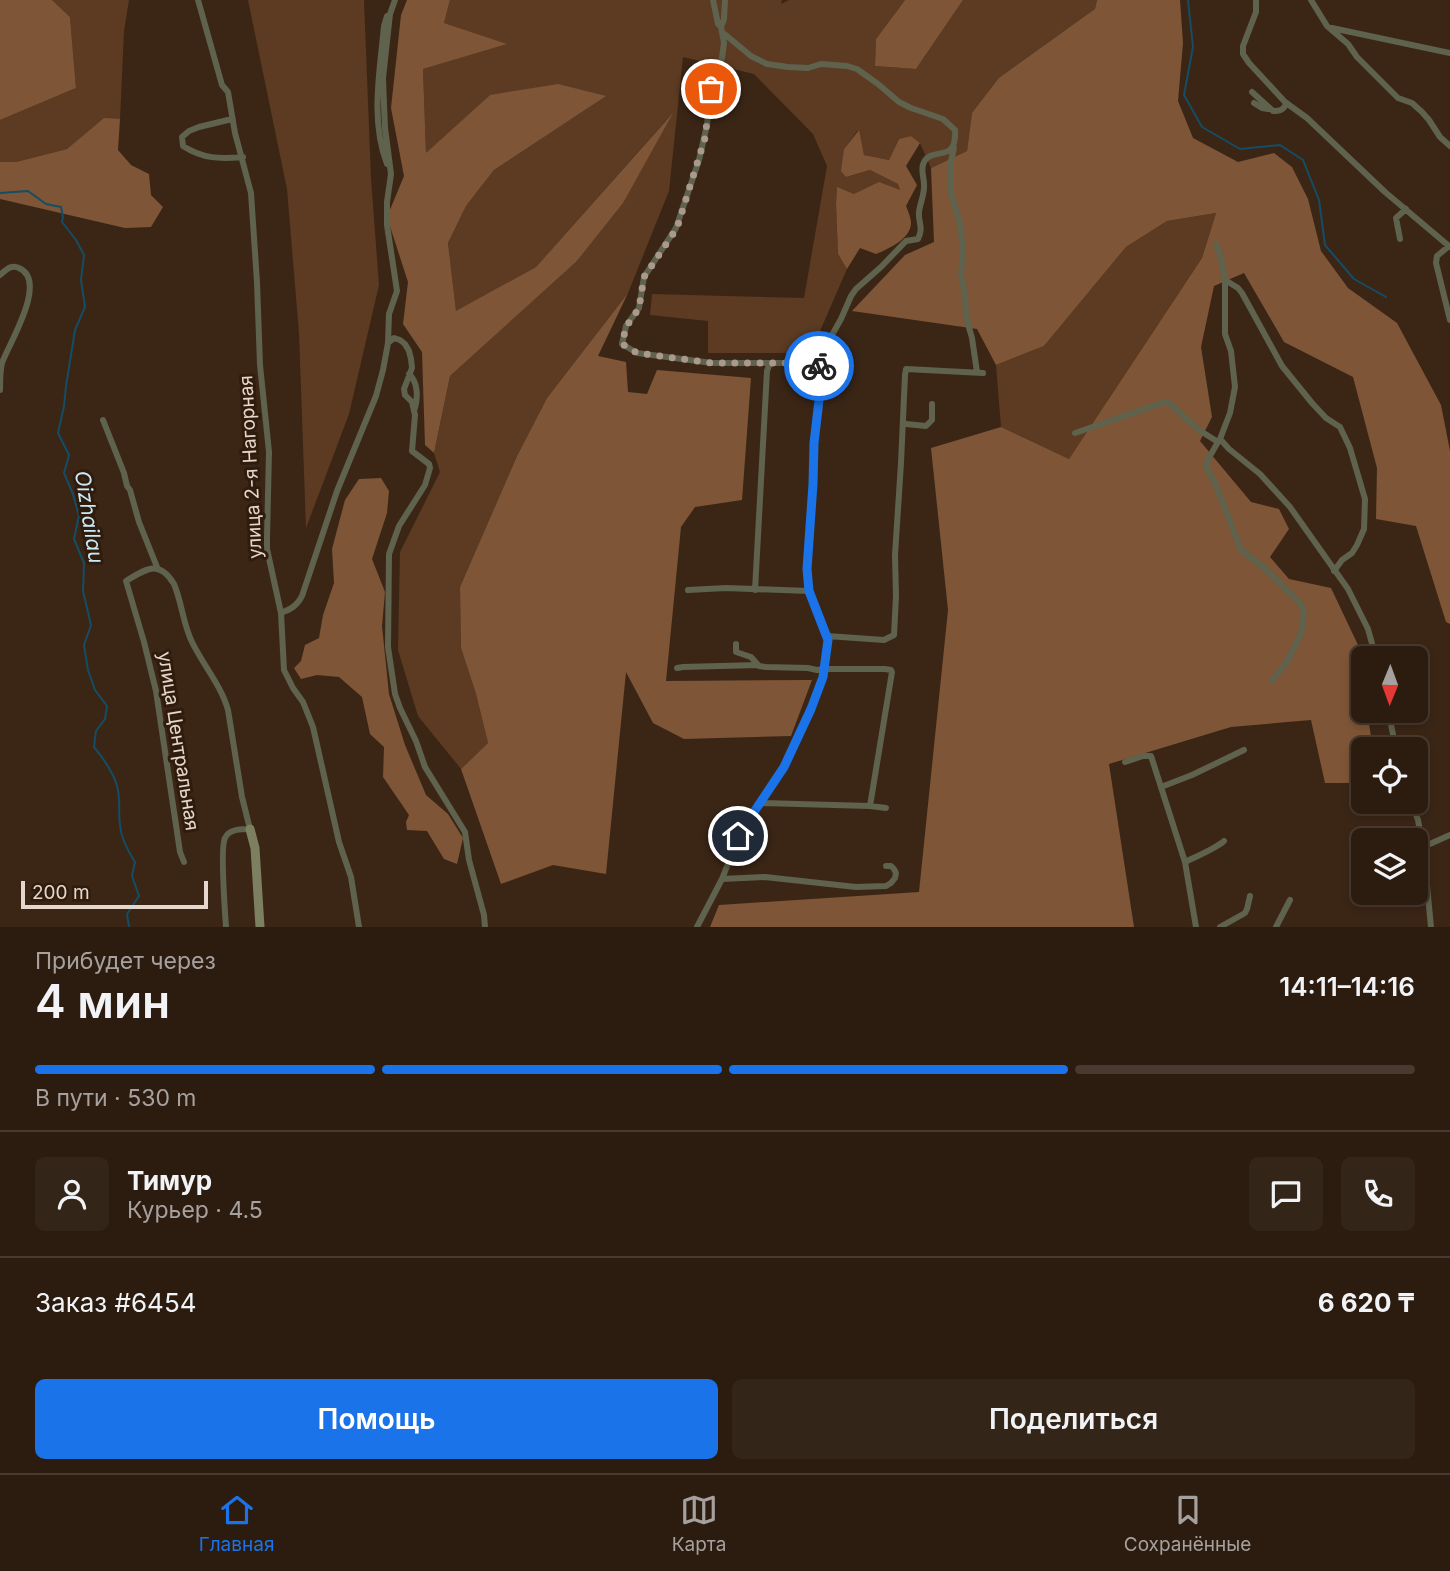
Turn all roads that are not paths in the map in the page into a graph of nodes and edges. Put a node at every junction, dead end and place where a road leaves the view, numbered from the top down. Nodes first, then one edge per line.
1 (198, 0) edge
2 (396, 0) edge
3 (713, 0) edge
4 (725, 0) edge
5 (1256, 0) edge
6 (1311, 0) edge
7 (1330, 28) junction
8 (721, 29) junction
9 (1450, 53) edge
10 (1252, 92) dead end
11 (1254, 103) dead end
12 (1286, 103) junction
13 (1268, 109) junction
14 (232, 119) junction
15 (956, 142) junction
16 (1450, 146) edge
17 (243, 157) junction
18 (1406, 209) junction
19 (1400, 239) dead end
20 (1216, 244) dead end
21 (1449, 246) edge
22 (0, 275) edge
23 (1225, 280) junction
24 (1450, 320) edge
25 (388, 343) junction
26 (846, 354) dead end
27 (771, 363) junction
28 (821, 364) junction
29 (409, 374) junction
30 (0, 390) edge
31 (932, 404) dead end
32 (414, 411) junction
33 (103, 421) dead end
34 (903, 422) junction
35 (1075, 433) dead end
36 (1219, 441) junction
37 (157, 567) junction
38 (1334, 571) junction
39 (688, 590) dead end
40 (755, 590) junction
41 (809, 591) junction
42 (281, 613) junction
43 (827, 636) junction
44 (736, 644) dead end
45 (1373, 646) edge
46 (758, 665) junction
47 (677, 668) dead end
48 (824, 669) junction
49 (1272, 681) dead end
50 (1244, 750) dead end
51 (1125, 762) dead end
52 (1161, 786) junction
53 (761, 803) junction
54 (870, 806) junction
55 (886, 808) dead end
56 (250, 829) junction
57 (1450, 835) edge
58 (1224, 841) dead end
59 (1428, 844) edge
60 (184, 862) dead end
61 (1185, 862) junction
62 (886, 866) dead end
63 (722, 879) junction
64 (1250, 896) dead end
65 (1428, 897) edge
66 (1290, 900) dead end
67 (226, 927) edge
68 (260, 927) edge
69 (359, 927) edge
70 (485, 927) edge
71 (697, 927) edge
72 (1196, 927) edge
73 (1220, 927) edge
74 (1276, 927) edge
75 (1431, 927) edge

1 - 14 street, улица 2-я Нагорная
2 - 25 street
3 - 8 street
4 - 8 street
5 - 12 street
6 - 7 street
7 - 9 street
7 - 16 street
8 - 15 street
8 - 27 street
10 - 13 street
11 - 13 street
12 - 13 street
12 - 18 street
14 - 17 street, улица 2-я Нагорная
14 - 17 street
15 - 28 street
15 - 34 street
17 - 42 street, улица 2-я Нагорная
18 - 19 street
18 - 21 street
20 - 23 street
21 - 24 street
22 - 30 street
23 - 36 street
23 - 38 street
25 - 29 street
25 - 42 street
26 - 28 street
27 - 28 street
27 - 40 street
28 - 41 street
29 - 32 street
29 - 32 street
31 - 34 street
32 - 70 street
33 - 37 street
34 - 43 street
35 - 36 street
36 - 38 street
36 - 49 street
37 - 56 street, улица Центральная
37 - 60 street, улица Центральная
38 - 45 street
39 - 40 street
40 - 41 street
41 - 43 street
42 - 69 street, улица 2-я Нагорная
43 - 48 street
44 - 46 street
46 - 47 street
46 - 48 street
48 - 53 street
48 - 54 street
50 - 52 street
51 - 52 street
52 - 61 street
53 - 54 street
53 - 63 street
54 - 55 street
56 - 67 street
56 - 68 street, улица Центральная
57 - 59 street
58 - 61 street
61 - 72 street
62 - 63 street
63 - 71 street
64 - 73 street
65 - 75 street
66 - 74 street

